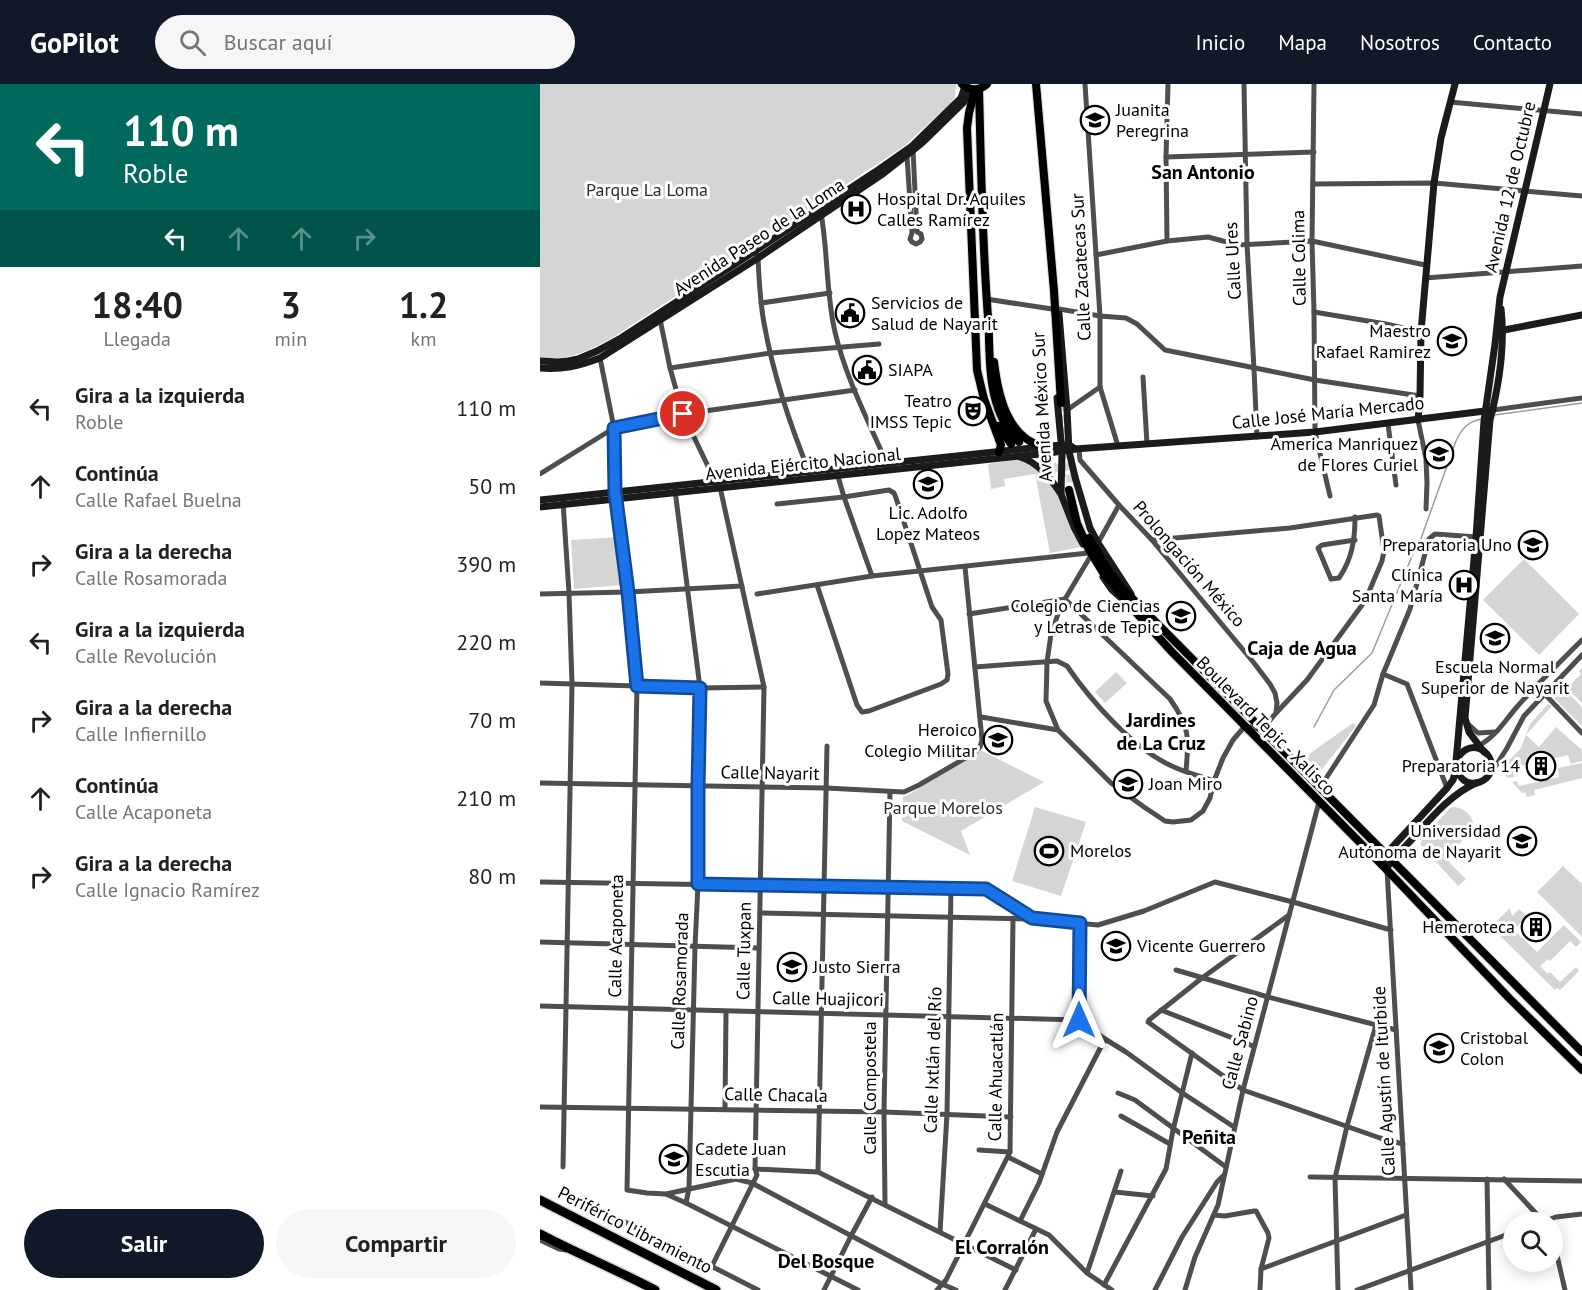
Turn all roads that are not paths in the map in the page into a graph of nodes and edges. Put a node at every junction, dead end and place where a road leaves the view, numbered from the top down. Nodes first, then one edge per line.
1 (987, 84) edge
2 (1036, 84) edge
3 (1085, 84) edge
4 (1168, 84) edge
5 (1244, 84) edge
6 (1314, 84) edge
7 (1455, 84) edge
8 (1550, 84) edge
9 (970, 88) edge
10 (1450, 102) junction
11 (1543, 111) junction
12 (1582, 114) edge
13 (909, 152) junction
14 (1314, 152) junction
15 (1244, 154) junction
16 (1166, 157) junction
17 (1434, 183) junction
18 (1314, 184) junction
19 (1525, 191) junction
20 (1582, 196) edge
21 (820, 212) junction
22 (913, 212) junction
23 (983, 234) junction
24 (972, 236) junction
25 (1167, 241) junction
26 (1312, 241) junction
27 (1247, 244) junction
28 (756, 255) junction
29 (1096, 255) junction
30 (1425, 265) junction
31 (1582, 266) edge
32 (1505, 272) junction
33 (1425, 278) junction
34 (1054, 291) junction
35 (830, 293) junction
36 (986, 299) junction
37 (761, 303) junction
38 (1055, 309) junction
39 (1314, 312) junction
40 (660, 315) junction
41 (1582, 315) edge
42 (1100, 316) junction
43 (989, 331) junction
44 (1499, 331) junction
45 (1421, 332) junction
46 (879, 344) dead end
47 (839, 349) junction
48 (771, 353) junction
49 (977, 353) junction
50 (600, 358) junction
51 (540, 361) edge
52 (540, 368) edge
53 (670, 368) junction
54 (1254, 369) junction
55 (1143, 377) dead end
56 (1315, 380) junction
57 (1100, 387) junction
58 (855, 390) junction
59 (1420, 396) junction
60 (1582, 398) edge
61 (783, 400) junction
62 (1061, 403) tunnel mouth
63 (1067, 410) junction
64 (683, 414) junction
65 (1488, 415) junction
66 (1418, 420) junction
67 (1388, 424) junction
68 (614, 428) junction
69 (1315, 432) junction
70 (1257, 437) junction
71 (1147, 444) junction
72 (1118, 446) junction
73 (1044, 447) junction
74 (1069, 448) junction
75 (999, 452) junction
76 (1018, 456) junction
77 (888, 467) junction
78 (837, 472) junction
79 (540, 474) edge
80 (810, 475) junction
81 (717, 484) junction
82 (1396, 485) dead end
83 (675, 489) junction
84 (1067, 491) junction
85 (616, 496) junction
86 (1329, 496) dead end
87 (844, 497) junction
88 (540, 500) edge
89 (563, 501) junction
90 (777, 504) dead end
91 (1119, 505) junction
92 (540, 507) edge
93 (1426, 509) dead end
94 (1354, 517) junction
95 (1478, 537) junction
96 (1152, 540) junction
97 (1355, 540) junction
98 (1098, 543) junction
99 (1089, 555) junction
100 (965, 567) junction
101 (921, 571) junction
102 (872, 576) junction
103 (817, 585) junction
104 (742, 586) junction
105 (688, 588) junction
106 (628, 592) junction
107 (569, 593) junction
108 (540, 594) edge
109 (757, 594) dead end
110 (1065, 599) junction
111 (1134, 606) junction
112 (969, 614) junction
113 (1582, 640) edge
114 (1569, 653) junction
115 (1582, 655) edge
116 (1577, 661) junction
117 (1047, 662) junction
118 (975, 667) junction
119 (1383, 674) junction
120 (540, 683) edge
121 (572, 684) junction
122 (637, 686) junction
123 (1537, 686) junction
124 (764, 687) junction
125 (700, 688) junction
126 (1545, 694) junction
127 (1276, 713) junction
128 (981, 717) junction
129 (1465, 718) junction
130 (1245, 726) junction
131 (1059, 730) junction
132 (1262, 730) junction
133 (1496, 732) junction
134 (1582, 733) edge
135 (827, 746) dead end
136 (1482, 748) junction
137 (1457, 763) junction
138 (1186, 771) junction
139 (1486, 778) junction
140 (1214, 781) junction
141 (540, 783) edge
142 (1476, 783) junction
143 (570, 784) junction
144 (635, 784) junction
145 (698, 787) junction
146 (763, 788) junction
147 (826, 788) junction
148 (1447, 788) junction
149 (1319, 789) junction
150 (890, 792) junction
151 (1319, 802) junction
152 (1385, 855) junction
153 (1391, 861) junction
154 (1387, 870) junction
155 (540, 882) edge
156 (568, 883) junction
157 (633, 884) junction
158 (698, 884) junction
159 (761, 885) junction
160 (824, 886) junction
161 (888, 887) junction
162 (951, 888) junction
163 (1293, 902) junction
164 (760, 913) junction
165 (824, 915) junction
166 (1289, 915) junction
167 (887, 916) junction
168 (951, 917) junction
169 (1013, 918) junction
170 (1032, 918) junction
171 (1080, 923) junction
172 (1390, 930) junction
173 (540, 942) edge
174 (567, 943) junction
175 (631, 945) junction
176 (695, 947) junction
177 (759, 948) junction
178 (1176, 970) dead end
179 (1202, 978) junction
180 (1268, 997) junction
181 (540, 1006) edge
182 (567, 1007) junction
183 (630, 1008) junction
184 (1161, 1010) junction
185 (694, 1011) junction
186 (726, 1012) junction
187 (758, 1013) junction
188 (821, 1014) junction
189 (885, 1016) junction
190 (950, 1017) junction
191 (1012, 1018) junction
192 (1079, 1020) junction
193 (1376, 1025) junction
194 (1396, 1030) junction
195 (1105, 1039) junction
196 (1253, 1046) junction
197 (1582, 1052) edge
198 (1192, 1053) junction
199 (1582, 1070) edge
200 (1242, 1090) junction
201 (1181, 1092) junction
202 (1119, 1093) dead end
203 (540, 1107) edge
204 (564, 1107) junction
205 (628, 1107) junction
206 (691, 1109) junction
207 (725, 1109) junction
208 (757, 1110) junction
209 (819, 1112) junction
210 (884, 1112) junction
211 (947, 1114) junction
212 (1121, 1116) dead end
213 (1011, 1117) junction
214 (1347, 1125) junction
215 (1234, 1127) junction
216 (1173, 1130) junction
217 (1170, 1144) junction
218 (1403, 1144) junction
219 (979, 1150) dead end
220 (1009, 1154) junction
221 (563, 1167) dead end
222 (1226, 1167) junction
223 (755, 1169) junction
224 (1121, 1171) dead end
225 (818, 1172) junction
226 (1042, 1174) junction
227 (1224, 1176) junction
228 (1310, 1177) dead end
229 (1335, 1178) junction
230 (1405, 1178) junction
231 (1487, 1179) junction
232 (1504, 1179) junction
233 (1582, 1180) edge
234 (752, 1183) junction
235 (689, 1188) junction
236 (1115, 1192) junction
237 (666, 1194) junction
238 (572, 1195) dead end
239 (1153, 1196) junction
240 (872, 1197) junction
241 (540, 1200) edge
242 (686, 1203) junction
243 (885, 1204) junction
244 (985, 1204) junction
245 (1534, 1212) edge
246 (1582, 1214) edge
247 (1214, 1215) junction
248 (1407, 1215) junction
249 (1563, 1216) edge
250 (1020, 1221) junction
251 (732, 1226) junction
252 (1036, 1229) junction
253 (940, 1232) junction
254 (540, 1234) edge
255 (851, 1236) junction
256 (1503, 1236) edge
257 (540, 1239) edge
258 (1337, 1240) junction
259 (1487, 1241) junction
260 (965, 1244) junction
261 (571, 1250) junction
262 (712, 1266) junction
263 (1261, 1269) junction
264 (1016, 1270) junction
265 (1410, 1270) junction
266 (1561, 1272) edge
267 (1087, 1273) junction
268 (832, 1276) junction
269 (942, 1284) junction
270 (1104, 1285) junction
271 (655, 1290) edge
272 (716, 1290) edge
273 (758, 1290) edge
274 (824, 1290) edge
275 (858, 1290) edge
276 (938, 1290) edge
277 (956, 1290) edge
278 (1005, 1290) edge
279 (1112, 1290) edge
280 (1155, 1290) edge
281 (1185, 1290) edge
282 (1260, 1290) edge
283 (1338, 1290) edge
284 (1357, 1290) edge
285 (1411, 1290) edge
286 (1489, 1290) edge
287 (1565, 1290) edge

1 - 9 main road
2 - 34 main road, Avenida México Sur
3 - 29 street, Calle Zacatecas Sur
4 - 16 street
5 - 15 street, Calle Ures
6 - 14 street, Calle Colima
7 - 10 main road
8 - 11 main road, Avenida 12 de Octubre
9 - 13 main road, Avenida Paseo de la Loma
9 - 23 main road
9 - 24 main road
10 - 11 street
10 - 17 main road
11 - 12 street
11 - 19 main road, Avenida 12 de Octubre
13 - 21 main road, Avenida Paseo de la Loma
13 - 22 street
14 - 15 street
14 - 18 street, Calle Colima
15 - 16 street
15 - 27 street, Calle Ures
16 - 25 street
17 - 18 street
17 - 19 street
17 - 30 main road
18 - 26 street, Calle Colima
19 - 20 street
19 - 32 main road, Avenida 12 de Octubre
21 - 28 main road, Avenida Paseo de la Loma
21 - 35 street
22 - 22 street
23 - 24 main road
23 - 36 main road
24 - 49 main road
25 - 27 street
25 - 29 street
26 - 27 street
26 - 30 street
26 - 39 street, Calle Colima
27 - 54 street, Calle Ures
28 - 37 street
28 - 40 main road, Avenida Paseo de la Loma
29 - 42 street, Calle Zacatecas Sur
30 - 33 main road
31 - 32 street
32 - 33 street
32 - 44 main road, Avenida 12 de Octubre
33 - 45 main road
34 - 38 main road, Avenida México Sur
34 - 62 main road
35 - 37 street
35 - 47 street
36 - 38 street
36 - 43 main road
37 - 48 street
38 - 42 street
38 - 63 main road, Avenida México Sur
38 - 74 main road, Avenida México Sur
39 - 45 street
39 - 56 street, Calle Colima
40 - 50 main road, Avenida Paseo de la Loma
40 - 51 main road, Avenida Paseo de la Loma
40 - 53 street, Calle Tuxpan
41 - 44 main road
42 - 54 street
42 - 57 street, Calle Zacatecas Sur
43 - 49 main road
43 - 73 main road
44 - 65 main road, Avenida 12 de Octubre
45 - 59 main road
46 - 47 street
47 - 48 street
47 - 58 street
48 - 53 street
48 - 61 street
49 - 75 main road
50 - 52 main road, Avenida Paseo de la Loma
50 - 68 street
53 - 64 street, Calle Tuxpan
54 - 56 street
54 - 70 street, Calle Ures
55 - 71 street
56 - 59 street
56 - 69 street, Calle Colima
57 - 63 street
57 - 72 street, Calle Zacatecas Sur
58 - 61 street
58 - 77 street
59 - 66 main road
60 - 65 street, Calle José María Mercado
61 - 64 street
61 - 80 street
63 - 74 main road, Avenida México Sur
64 - 68 street
64 - 81 street, Calle Tuxpan
65 - 66 main road, Calle José María Mercado
65 - 95 main road, Avenida 12 de Octubre
66 - 67 main road, Calle José María Mercado
66 - 93 street
67 - 69 main road, Calle José María Mercado
67 - 82 street
68 - 79 street
68 - 85 street
69 - 70 main road, Calle José María Mercado
69 - 86 street, Calle Colima
70 - 71 main road, Calle José María Mercado
71 - 72 main road, Calle José María Mercado
72 - 74 main road, Calle José María Mercado
73 - 74 main road, Avenida Ejército Nacional
73 - 75 main road, Avenida Ejército Nacional
74 - 76 main road, Avenida Ejército Nacional
74 - 84 main road, Avenida México Sur
74 - 91 street, Prolongación México
74 - 98 main road, Avenida México Sur
75 - 77 main road, Avenida Ejército Nacional
76 - 77 main road, Avenida Ejército Nacional
76 - 84 main road
77 - 78 main road, Avenida Ejército Nacional
78 - 80 main road, Avenida Ejército Nacional
78 - 87 street
80 - 81 main road, Avenida Ejército Nacional
81 - 83 main road, Avenida Ejército Nacional
81 - 104 street, Calle Tuxpan
83 - 85 main road, Avenida Ejército Nacional
83 - 105 street, Calle Rosamorada
84 - 99 main road, Avenida México Sur
84 - 111 main road
85 - 89 main road, Avenida Ejército Nacional
85 - 106 street, Calle Acaponeta
87 - 90 street
87 - 101 street
87 - 102 street
88 - 89 main road, Avenida Ejército Nacional
89 - 92 main road, Avenida Ejército Nacional
89 - 107 street
91 - 96 street, Prolongación México
91 - 98 street
94 - 96 street
94 - 97 street
94 - 127 street
95 - 119 street
95 - 129 main road, Avenida 12 de Octubre
95 - 137 main road, Avenida 12 de Octubre
96 - 127 street, Prolongación México
97 - 97 street
98 - 111 main road, Avenida México Sur
99 - 100 street
99 - 110 street
99 - 111 main road, Avenida México Sur
100 - 101 street
100 - 112 street
101 - 102 street
101 - 103 street
102 - 103 street
103 - 109 street
104 - 105 street
104 - 124 street, Calle Tuxpan
105 - 106 street
105 - 125 street, Calle Rosamorada
106 - 107 street
106 - 122 street, Calle Acaponeta
107 - 108 street
107 - 121 street
110 - 112 street
110 - 117 street
110 - 138 street
111 - 130 main road, Boulevard Tepic - Xalisco
111 - 132 main road, Boulevard Tepic - Xalisco
112 - 118 street
113 - 114 street
114 - 116 street
114 - 123 street
115 - 116 street
116 - 126 street
117 - 118 street
117 - 131 street
117 - 138 street
118 - 128 street
119 - 148 street
119 - 149 street
120 - 121 street
121 - 122 street
121 - 143 street
122 - 125 street
122 - 144 street, Calle Acaponeta
123 - 126 street
123 - 133 street
124 - 125 street
124 - 146 street, Calle Tuxpan
125 - 145 street, Calle Rosamorada
126 - 134 street
126 - 139 street
127 - 132 street
128 - 131 street
128 - 150 street, Calle Nayarit
129 - 133 street
129 - 136 main road
130 - 132 street
130 - 140 street
130 - 151 main road, Boulevard Tepic - Xalisco
131 - 140 street
132 - 149 main road, Boulevard Tepic - Xalisco
133 - 136 street
135 - 147 street
136 - 137 main road, Avenida 12 de Octubre
136 - 139 main road
137 - 142 main road
137 - 148 main road, Avenida 12 de Octubre
138 - 140 street
139 - 142 main road
141 - 143 street, Calle Nayarit
142 - 153 main road
143 - 144 street, Calle Nayarit
143 - 156 street
144 - 145 street, Calle Nayarit
144 - 157 street, Calle Acaponeta
145 - 146 street, Calle Nayarit
145 - 158 street, Calle Rosamorada
146 - 147 street, Calle Nayarit
146 - 159 street, Calle Tuxpan
147 - 150 street, Calle Nayarit
147 - 160 street
148 - 152 main road, Avenida 12 de Octubre
149 - 152 main road, Boulevard Tepic - Xalisco
150 - 161 street, Calle Compostela
151 - 154 main road, Boulevard Tepic - Xalisco
151 - 163 street, Calle Sabino
152 - 153 main road, Boulevard Tepic - Xalisco
152 - 154 main road
153 - 154 main road
153 - 197 main road, Boulevard Tepic - Xalisco
154 - 172 street, Calle Agustín de Iturbide
154 - 199 main road, Boulevard Tepic - Xalisco
155 - 156 street
156 - 157 street
156 - 174 street
157 - 158 street
157 - 175 street, Calle Acaponeta
158 - 159 street
158 - 176 street, Calle Rosamorada
159 - 160 street
159 - 164 street, Calle Tuxpan
160 - 161 street
160 - 165 street
161 - 162 street
161 - 167 street, Calle Compostela
162 - 168 street, Calle Ixtlán del Río
162 - 170 street
163 - 166 street, Calle Sabino
163 - 171 street
163 - 172 street
164 - 165 street
164 - 177 street, Calle Tuxpan
165 - 167 street
165 - 188 street
166 - 179 street
166 - 180 street, Calle Sabino
167 - 168 street
167 - 189 street, Calle Compostela
168 - 169 street
168 - 190 street, Calle Ixtlán del Río
169 - 170 street
169 - 191 street, Calle Ahuacatlán
170 - 171 street
171 - 192 street
172 - 194 street, Calle Agustín de Iturbide
173 - 174 street
174 - 175 street
174 - 182 street
175 - 176 street
175 - 183 street, Calle Acaponeta
176 - 177 street
176 - 185 street, Calle Rosamorada
177 - 187 street, Calle Tuxpan
178 - 179 street
179 - 180 street
179 - 184 street
180 - 193 street
180 - 196 street, Calle Sabino
181 - 182 street, Calle Huajicori
182 - 183 street, Calle Huajicori
182 - 204 street
183 - 185 street, Calle Huajicori
183 - 205 street, Calle Acaponeta
184 - 196 street
184 - 198 street
185 - 186 street, Calle Huajicori
185 - 206 street, Calle Rosamorada
186 - 187 street, Calle Huajicori
186 - 207 street
187 - 188 street, Calle Huajicori
187 - 208 street, Calle Tuxpan
188 - 189 street, Calle Huajicori
188 - 209 street
189 - 190 street, Calle Huajicori
189 - 210 street, Calle Compostela
190 - 191 street, Calle Huajicori
190 - 211 street, Calle Ixtlán del Río
191 - 192 street, Calle Huajicori
191 - 213 street, Calle Ahuacatlán
192 - 195 street
193 - 194 street
193 - 214 street
194 - 218 street, Calle Agustín de Iturbide
195 - 201 street
195 - 226 street
196 - 200 street, Calle Sabino
198 - 200 street
198 - 201 street
200 - 214 street
200 - 215 street, Calle Sabino
201 - 215 street
201 - 216 street
202 - 216 street
203 - 204 street, Calle Chacala
204 - 205 street, Calle Chacala
204 - 221 street
205 - 206 street, Calle Chacala
205 - 237 street, Calle Acaponeta
206 - 207 street, Calle Chacala
206 - 235 street, Calle Rosamorada
207 - 208 street, Calle Chacala
208 - 209 street, Calle Chacala
208 - 223 street, Calle Tuxpan
209 - 210 street, Calle Chacala
209 - 225 street
210 - 211 street, Calle Chacala
210 - 243 street, Calle Compostela
211 - 213 street, Calle Chacala
211 - 253 street, Calle Ixtlán del Río
212 - 217 street
213 - 220 street, Calle Ahuacatlán
214 - 218 street
214 - 229 street
215 - 222 street, Calle Sabino
216 - 217 street
216 - 222 street
217 - 239 street
218 - 230 street, Calle Agustín de Iturbide
219 - 220 street
220 - 226 street
220 - 244 street, Calle Ahuacatlán
222 - 227 street, Calle Sabino
223 - 225 street
223 - 234 street, Calle Tuxpan
224 - 236 street
225 - 240 street
226 - 250 street
227 - 247 street, Calle Sabino
227 - 280 street
228 - 229 street
229 - 230 street
229 - 258 street
230 - 231 street
230 - 248 street, Calle Agustín de Iturbide
231 - 232 street
231 - 259 street
232 - 233 street
232 - 245 street
234 - 235 street
234 - 251 street, Calle Tuxpan
234 - 255 street
235 - 237 street
235 - 242 street, Calle Rosamorada
236 - 239 street
236 - 267 street
237 - 242 street
238 - 262 street
239 - 270 street
240 - 243 street
240 - 255 street
241 - 272 highway, Periférico Libramiento
242 - 251 street
243 - 253 street
244 - 250 street
244 - 260 street, Calle Ahuacatlán
246 - 249 street
247 - 263 street
247 - 281 street, Calle Sabino
248 - 258 street
248 - 265 street, Calle Agustín de Iturbide
250 - 252 street
251 - 262 street, Calle Tuxpan
251 - 268 street
252 - 264 street
252 - 267 street
253 - 260 street
254 - 261 highway
255 - 268 street
255 - 269 street
256 - 259 street
257 - 261 street
258 - 263 street
258 - 283 street
259 - 265 street
259 - 286 street
260 - 264 street
260 - 269 street, Calle Ahuacatlán
261 - 271 highway
262 - 273 street
263 - 282 street
264 - 278 street
265 - 284 street
265 - 285 street, Calle Agustín de Iturbide
266 - 287 street
267 - 270 street
268 - 274 street
268 - 275 street
269 - 276 street, Calle Ahuacatlán
269 - 277 street
270 - 279 street

